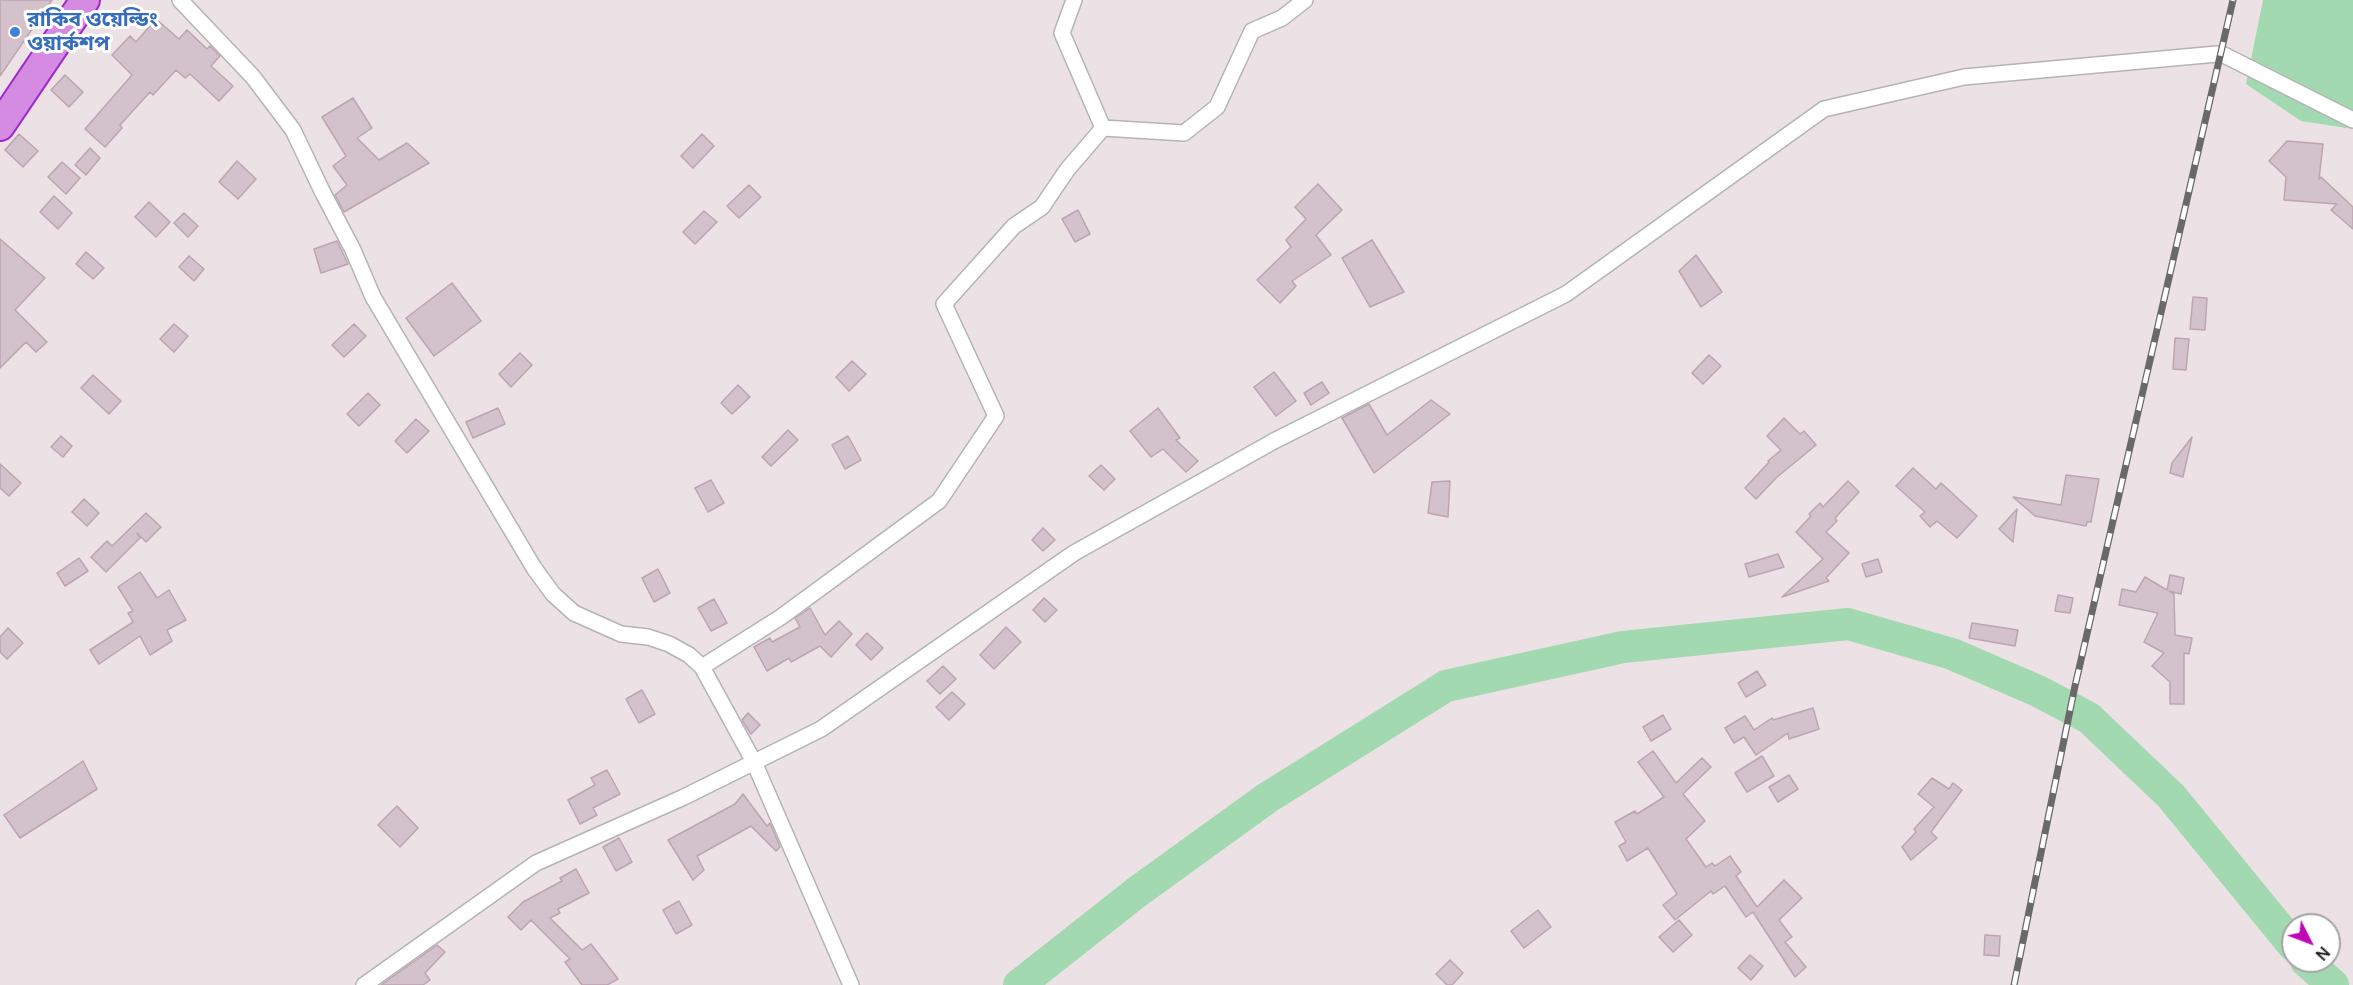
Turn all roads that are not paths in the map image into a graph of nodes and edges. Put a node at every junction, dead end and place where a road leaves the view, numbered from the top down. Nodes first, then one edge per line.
1 (85, 0) edge
2 (180, 0) edge
3 (1074, 0) edge
4 (1305, 0) edge
5 (2353, 120) edge
6 (0, 126) edge
7 (1103, 128) junction
8 (702, 667) junction
9 (754, 762) junction
10 (364, 985) edge
11 (851, 985) edge

1 - 6 highway
2 - 8 street
3 - 7 street
4 - 7 street
5 - 9 street
7 - 8 street
8 - 9 street
9 - 10 street
9 - 11 street

